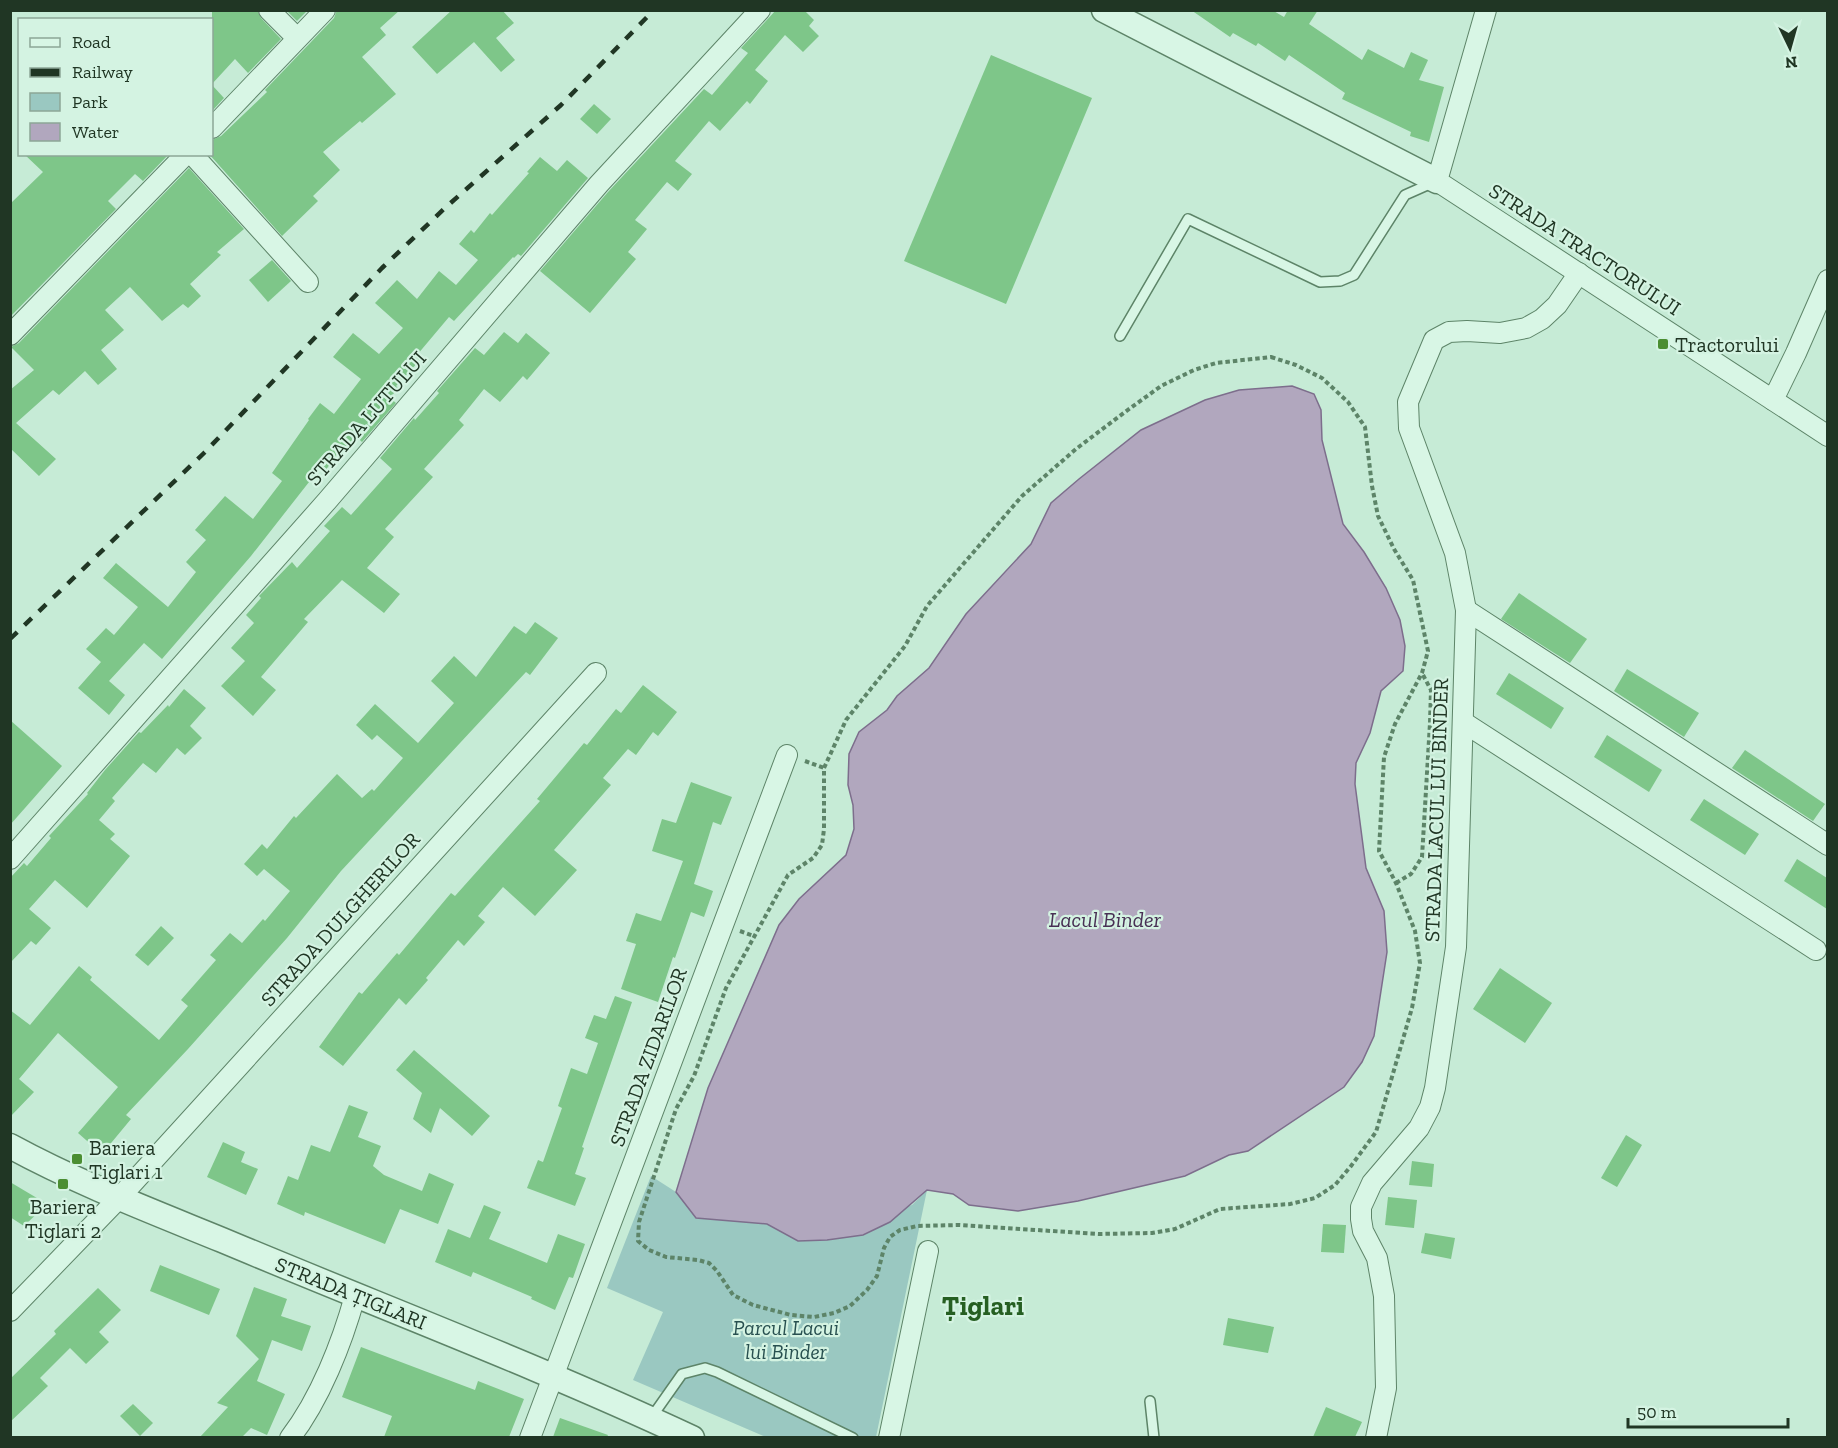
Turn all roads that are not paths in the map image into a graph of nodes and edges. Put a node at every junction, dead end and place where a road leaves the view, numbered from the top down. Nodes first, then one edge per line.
1 (269, 10) edge
2 (325, 10) edge
3 (760, 10) edge
4 (1104, 10) edge
5 (1486, 10) edge
6 (297, 38) junction
7 (213, 127) edge
8 (184, 156) edge
9 (194, 156) edge
10 (1437, 181) junction
11 (1579, 273) junction
12 (1827, 280) edge
13 (308, 282) dead end
14 (10, 335) edge
15 (1120, 336) dead end
16 (1773, 400) junction
17 (1827, 436) edge
18 (1466, 610) junction
19 (596, 673) dead end
20 (1463, 723) junction
21 (787, 755) dead end
22 (1827, 845) edge
23 (10, 859) edge
24 (1816, 950) dead end
25 (10, 1146) edge
26 (120, 1197) junction
27 (928, 1251) dead end
28 (354, 1296) junction
29 (10, 1311) edge
30 (554, 1376) junction
31 (1150, 1401) dead end
32 (651, 1418) junction
33 (290, 1437) edge
34 (530, 1437) edge
35 (692, 1437) edge
36 (853, 1437) edge
37 (889, 1437) edge
38 (1154, 1437) edge
39 (1376, 1437) edge

1 - 6 street
2 - 6 street
3 - 23 street, STRADA LUTULUI
4 - 10 street
5 - 10 street
6 - 7 street
8 - 14 street
9 - 13 street
10 - 11 street, STRADA TRACTORULUI
10 - 15 lane
11 - 16 street, STRADA TRACTORULUI
11 - 18 street, STRADA LACUL LUI BINDER
12 - 16 street
16 - 17 street, STRADA TRACTORULUI
18 - 20 street, STRADA LACUL LUI BINDER
18 - 22 street
19 - 26 street, STRADA DULGHERILOR
20 - 24 street
20 - 39 street, STRADA LACUL LUI BINDER
21 - 30 street, STRADA ZIDARILOR
25 - 26 street, STRADA ȚIGLARI
26 - 28 street, STRADA ȚIGLARI
26 - 29 street, STRADA DULGHERILOR
27 - 37 street
28 - 30 street, STRADA ȚIGLARI
28 - 33 street
30 - 32 street, STRADA ȚIGLARI
30 - 34 street, STRADA ZIDARILOR
31 - 38 lane
32 - 35 street, STRADA ȚIGLARI
32 - 36 lane

